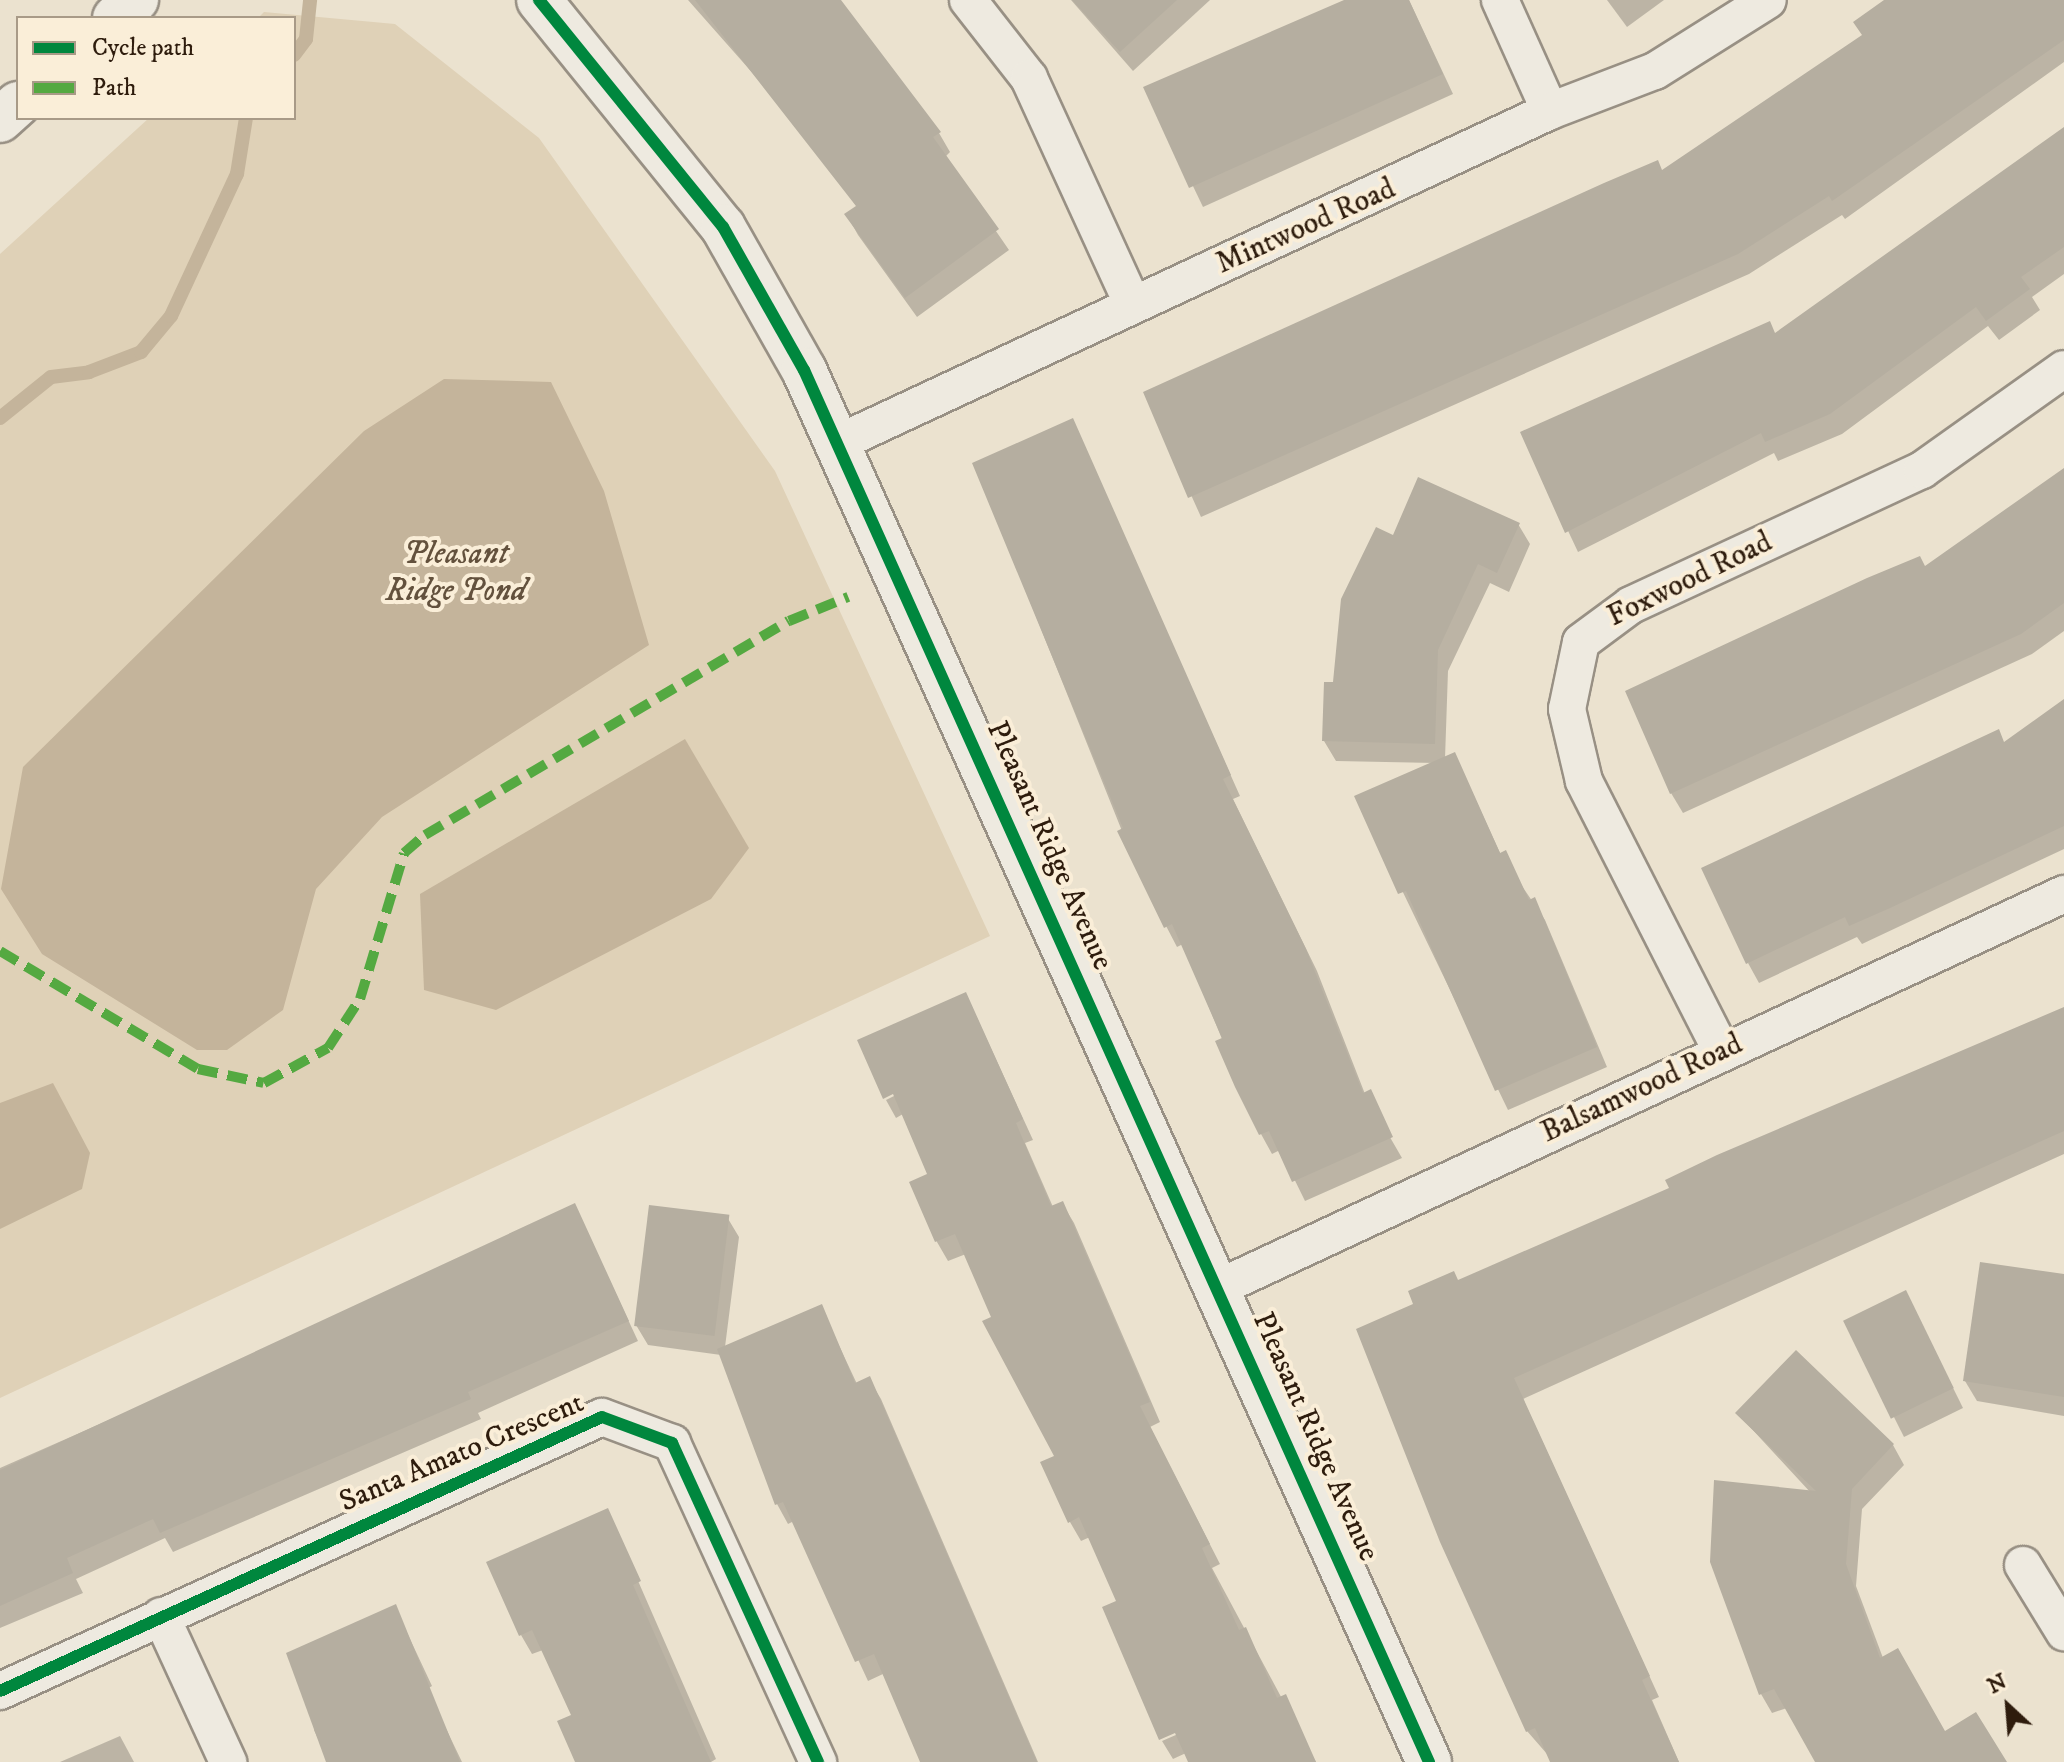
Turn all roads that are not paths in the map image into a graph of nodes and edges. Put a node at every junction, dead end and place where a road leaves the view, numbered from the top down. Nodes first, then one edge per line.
1 (136, 0) edge
2 (539, 0) edge
3 (968, 0) edge
4 (1500, 0) edge
5 (1768, 0) edge
6 (117, 16) edge
7 (16, 106) edge
8 (1550, 111) junction
9 (0, 120) edge
10 (1132, 303) junction
11 (2064, 369) edge
12 (838, 443) junction
13 (2064, 894) edge
14 (1722, 1052) junction
15 (1220, 1287) junction
16 (2023, 1565) dead end
17 (161, 1616) junction
18 (2064, 1632) edge
19 (0, 1691) edge
20 (228, 1762) edge
21 (818, 1762) edge
22 (1429, 1762) edge

1 - 6 street
2 - 12 street, Pleasant Ridge Avenue
3 - 10 street
4 - 8 street
5 - 8 street, Mintwood Road
7 - 9 street
8 - 10 street, Mintwood Road
10 - 12 street, Mintwood Road
11 - 14 street, Foxwood Road
12 - 15 street, Pleasant Ridge Avenue
13 - 14 street, Balsamwood Road
14 - 15 street, Balsamwood Road
15 - 22 street, Pleasant Ridge Avenue
16 - 18 street
17 - 19 street, Santa Amato Crescent
17 - 20 street
17 - 21 street, Santa Amato Crescent

